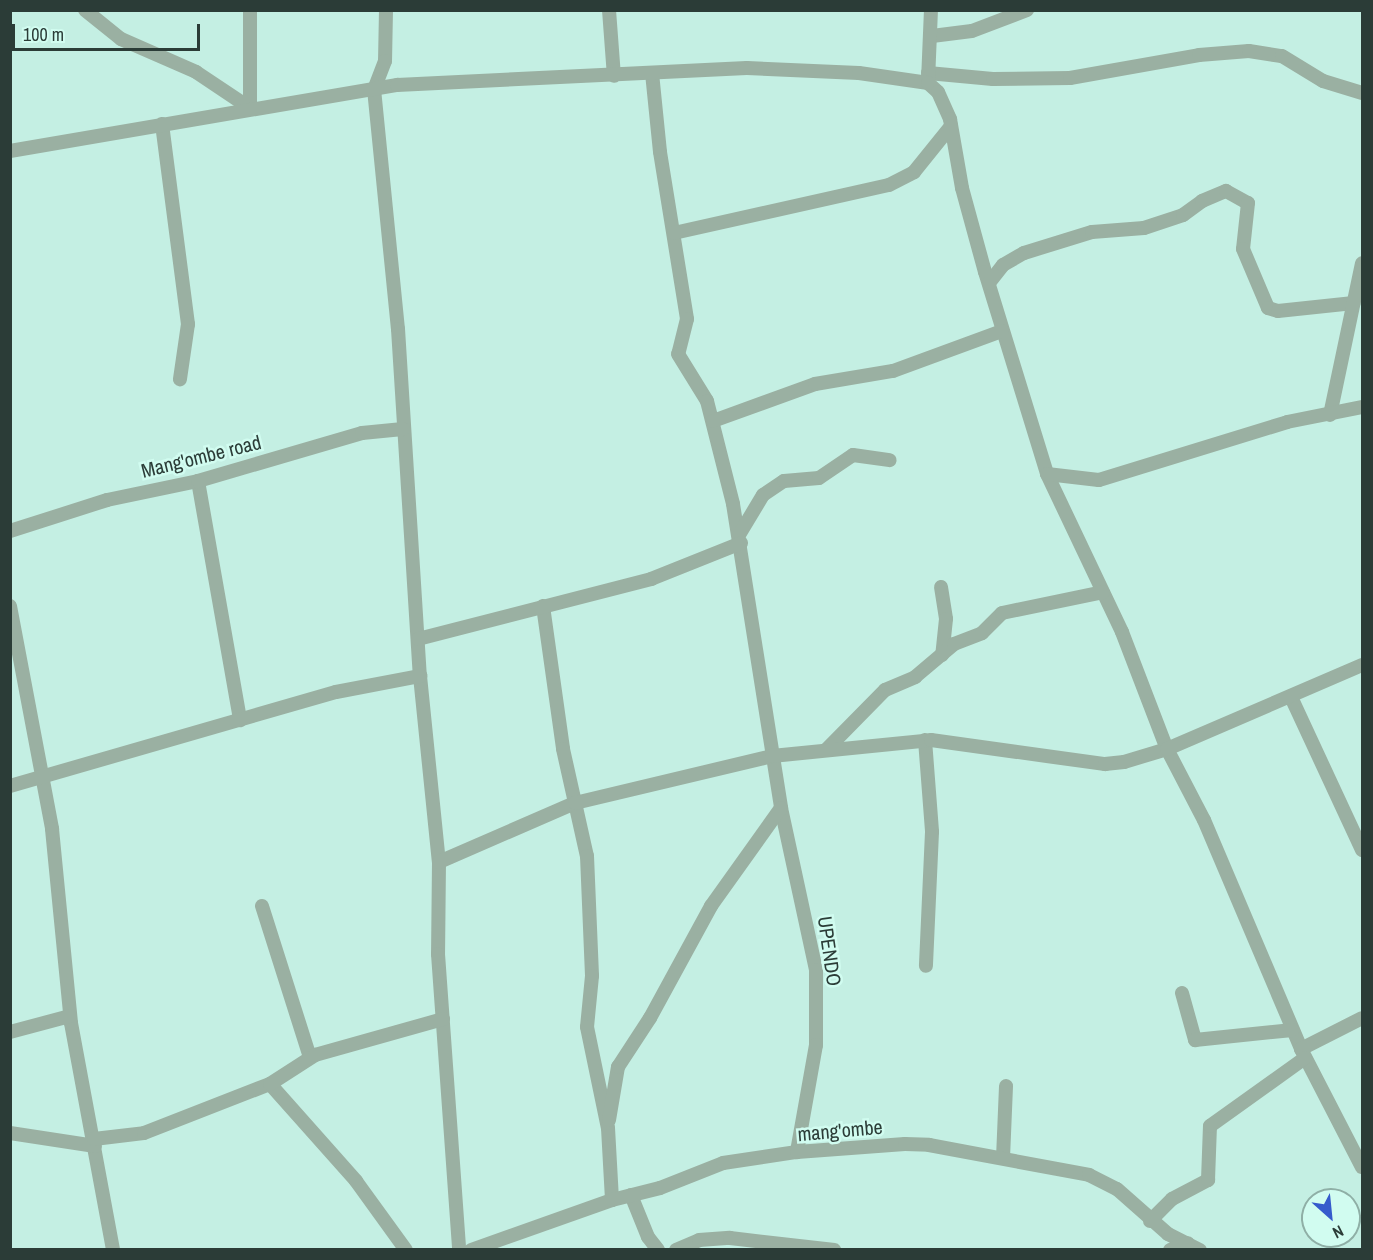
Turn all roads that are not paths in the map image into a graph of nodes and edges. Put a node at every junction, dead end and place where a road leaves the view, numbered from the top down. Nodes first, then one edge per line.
1 (85, 10) edge
2 (250, 10) edge
3 (387, 10) edge
4 (609, 10) edge
5 (931, 10) edge
6 (1027, 10) edge
7 (932, 36) junction
8 (652, 73) junction
9 (614, 76) junction
10 (928, 78) junction
11 (374, 89) junction
12 (1362, 93) edge
13 (250, 108) junction
14 (162, 124) junction
15 (951, 126) junction
16 (10, 151) edge
17 (674, 233) junction
18 (1362, 263) edge
19 (988, 283) junction
20 (1354, 303) junction
21 (1002, 331) junction
22 (180, 379) dead end
23 (1362, 407) edge
24 (1330, 415) junction
25 (713, 421) junction
26 (403, 429) junction
27 (890, 460) dead end
28 (1047, 474) junction
29 (198, 481) junction
30 (10, 531) edge
31 (740, 539) junction
32 (941, 587) dead end
33 (1103, 592) junction
34 (10, 606) edge
35 (543, 606) junction
36 (418, 639) junction
37 (942, 655) junction
38 (1362, 665) edge
39 (420, 676) junction
40 (1291, 696) junction
41 (240, 720) junction
42 (925, 740) junction
43 (1167, 749) junction
44 (826, 750) junction
45 (772, 756) junction
46 (41, 777) junction
47 (10, 786) edge
48 (575, 803) junction
49 (781, 808) junction
50 (1362, 850) edge
51 (439, 862) junction
52 (262, 906) dead end
53 (926, 966) dead end
54 (1182, 993) dead end
55 (70, 1016) junction
56 (1362, 1018) edge
57 (443, 1019) junction
58 (1292, 1030) junction
59 (10, 1032) edge
60 (1303, 1054) junction
61 (309, 1057) junction
62 (270, 1084) junction
63 (1006, 1086) dead end
64 (608, 1128) junction
65 (10, 1133) edge
66 (94, 1142) junction
67 (797, 1152) junction
68 (1003, 1158) junction
69 (1362, 1167) edge
70 (631, 1194) junction
71 (612, 1200) junction
72 (1150, 1221) junction
73 (796, 1246) edge
74 (1194, 1246) edge
75 (682, 1248) edge
76 (113, 1250) edge
77 (406, 1250) edge
78 (459, 1250) edge
79 (471, 1250) edge
80 (658, 1250) edge
81 (834, 1250) edge
82 (1170, 1250) edge

1 - 13 street
2 - 13 street
3 - 11 street
4 - 9 street
5 - 7 street
6 - 7 street
7 - 10 street
8 - 9 street
8 - 10 street
8 - 17 street, UPENDO
9 - 11 street
10 - 12 street
10 - 15 street
11 - 13 street
11 - 26 street
13 - 14 street
14 - 16 street
14 - 22 street
15 - 17 street
15 - 19 street
17 - 25 street, UPENDO
18 - 20 street
19 - 20 street
19 - 21 street
20 - 24 street
21 - 25 street
21 - 28 street
23 - 24 street
24 - 28 street
25 - 31 street, UPENDO
26 - 29 street, Mang'ombe road
26 - 36 street
27 - 31 street
28 - 33 street
29 - 30 street, Mang'ombe road
29 - 41 street
31 - 35 street
31 - 45 street, UPENDO
32 - 37 street
33 - 37 street
33 - 43 street
34 - 46 street
35 - 36 street
35 - 48 street
36 - 39 street
37 - 44 street
38 - 40 street
39 - 41 street
39 - 51 street
40 - 43 street
40 - 50 street
41 - 46 street
42 - 43 street
42 - 44 street
42 - 53 street
43 - 58 street
44 - 45 street
45 - 48 street
45 - 49 street, UPENDO
46 - 47 street
46 - 55 street
48 - 51 street
48 - 64 street
49 - 64 street
49 - 67 street, UPENDO
51 - 57 street
52 - 61 street
54 - 58 street
55 - 59 street
55 - 66 street
56 - 60 street
57 - 61 street
57 - 78 street
58 - 60 street
60 - 69 street
60 - 72 street
61 - 62 street
62 - 66 street
62 - 77 street
63 - 68 street
64 - 71 street
65 - 66 street
66 - 76 street
67 - 68 street, mang'ombe
67 - 70 street, mang'ombe
68 - 72 street, mang'ombe
70 - 71 street, mang'ombe
70 - 80 street
71 - 79 street, mang'ombe
72 - 74 street, mang'ombe
73 - 75 street
73 - 81 street
74 - 82 street

